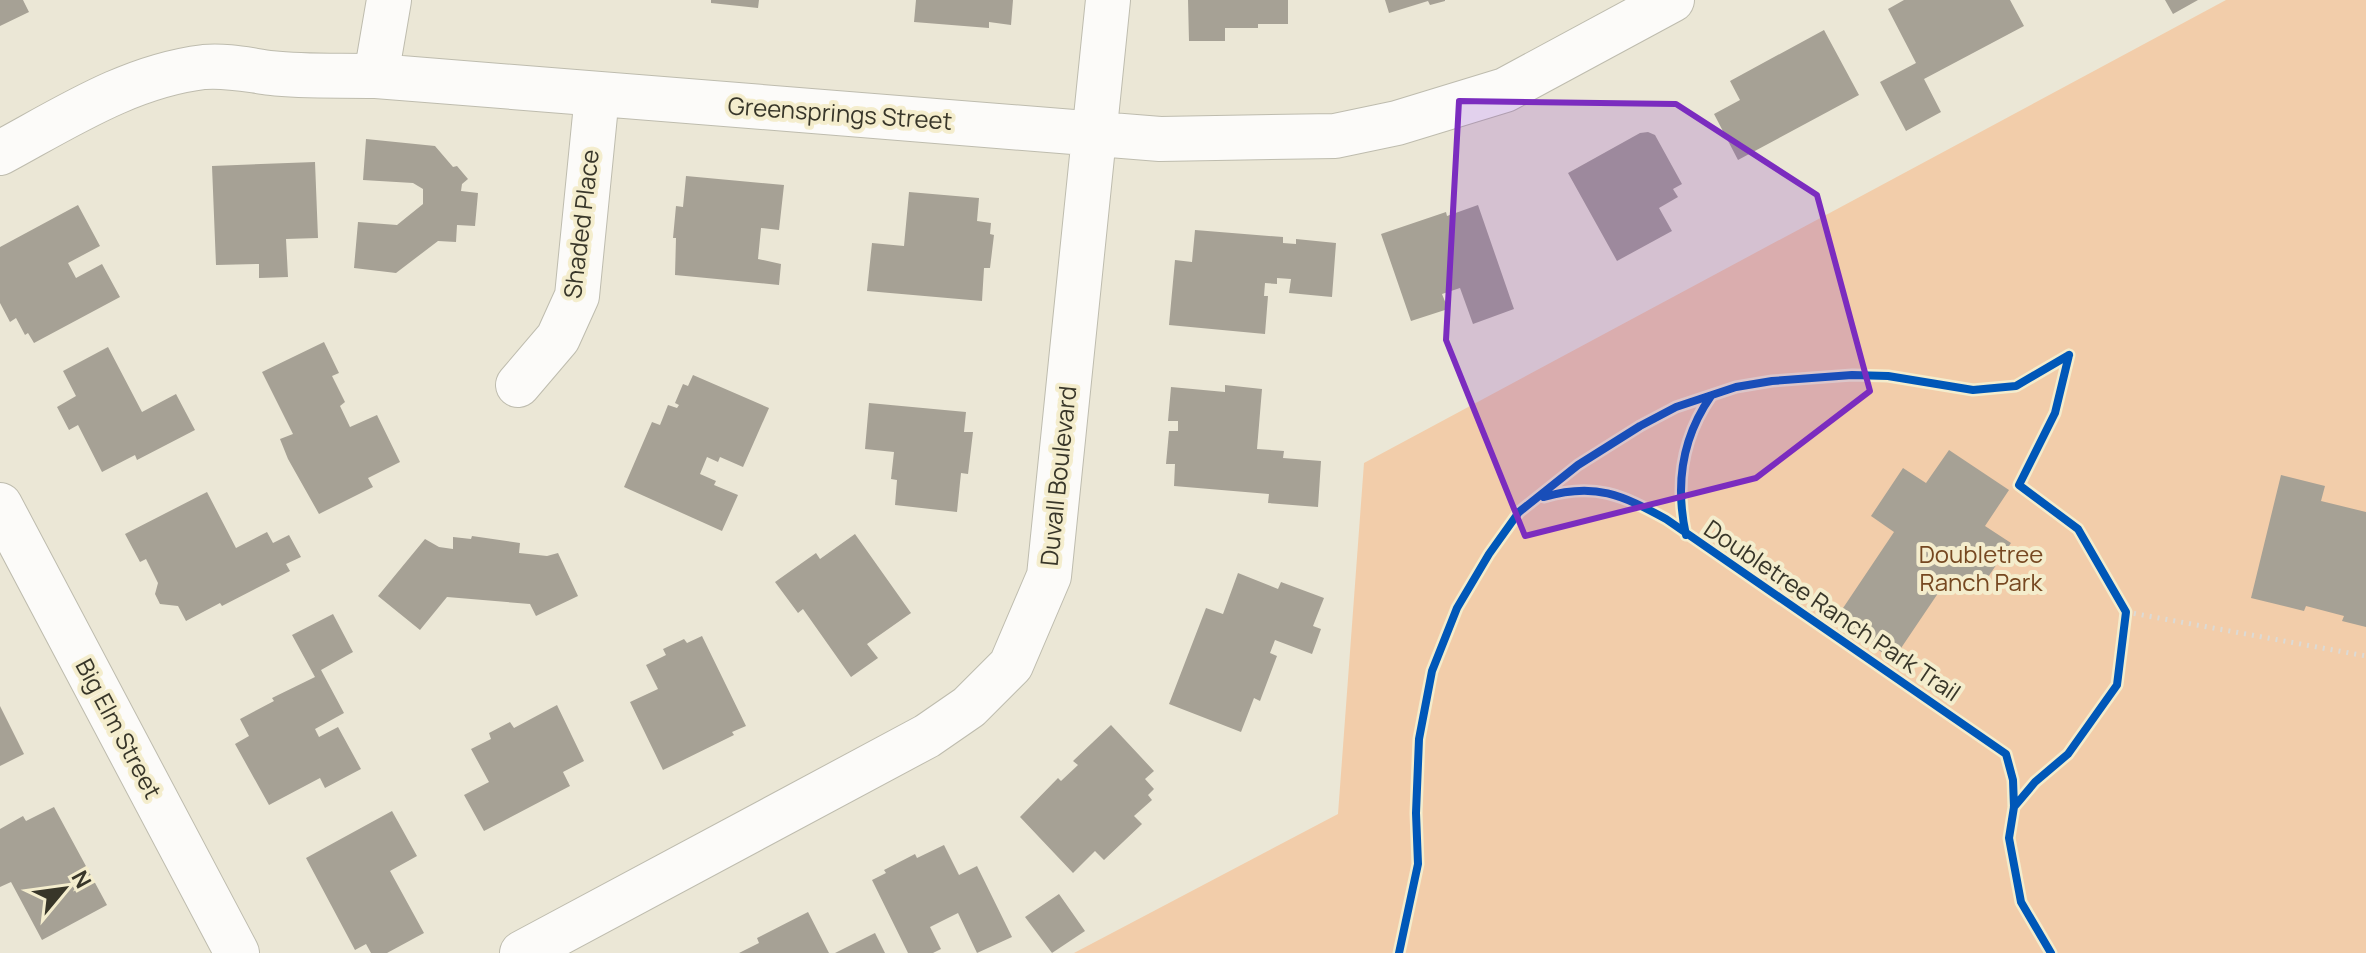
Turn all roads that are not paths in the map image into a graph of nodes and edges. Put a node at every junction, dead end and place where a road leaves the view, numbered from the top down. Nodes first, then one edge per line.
1 (389, 0) edge
2 (1108, 0) edge
3 (1672, 0) edge
4 (376, 76) junction
5 (597, 95) junction
6 (1094, 133) junction
7 (0, 153) edge
8 (518, 385) dead end
9 (0, 505) edge
10 (237, 953) edge
11 (522, 953) edge

1 - 4 street
2 - 6 street, Duvall Boulevard
3 - 6 street, Greensprings Street
4 - 5 street, Greensprings Street
4 - 7 street, Greensprings Street
5 - 6 street, Greensprings Street
5 - 8 street, Shaded Place
6 - 11 street, Duvall Boulevard
9 - 10 street, Big Elm Street

